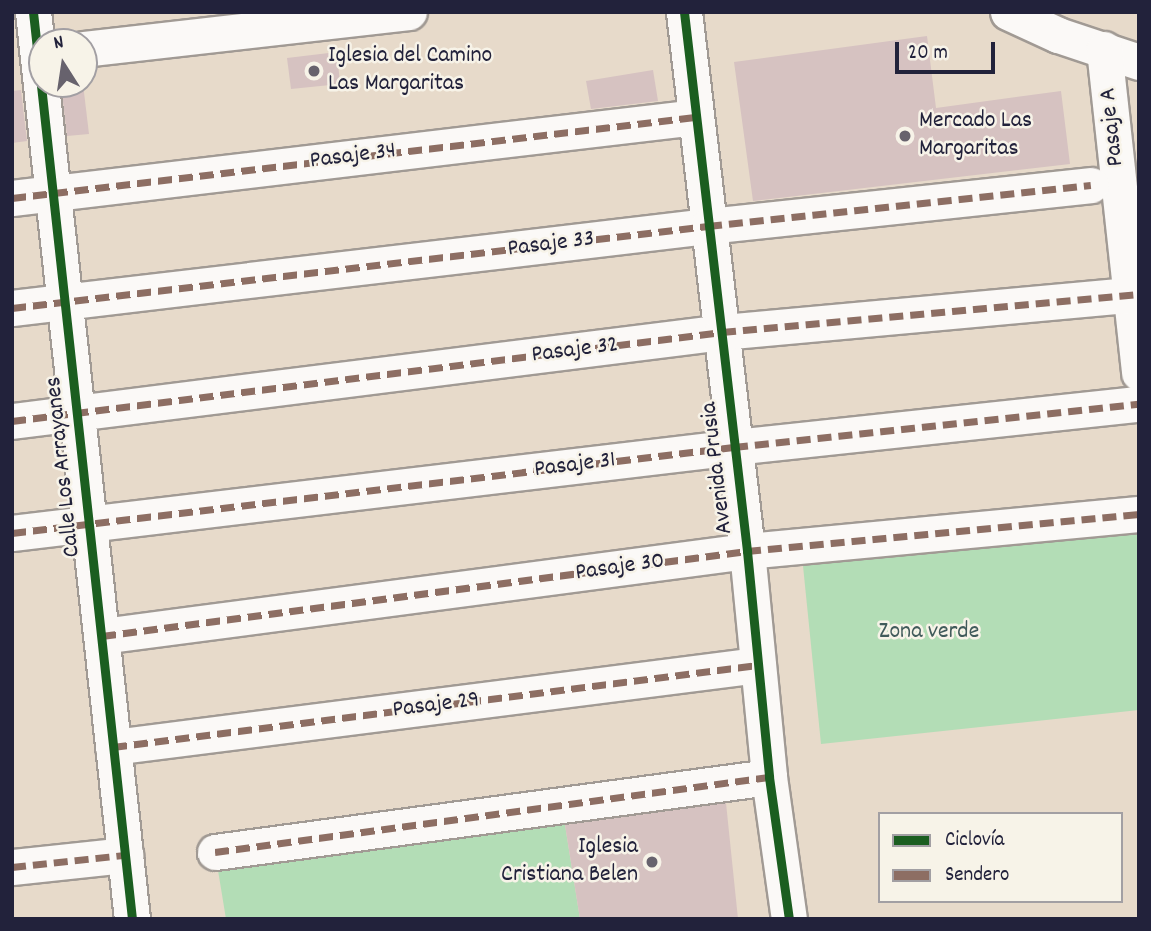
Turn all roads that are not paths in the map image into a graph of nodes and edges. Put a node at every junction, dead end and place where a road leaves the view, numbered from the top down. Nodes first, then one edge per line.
1 (409, 12) edge
2 (684, 12) edge
3 (1008, 12) edge
4 (98, 47) edge
5 (1104, 49) junction
6 (1139, 62) edge
7 (38, 98) edge
8 (695, 117) junction
9 (1091, 185) dead end
10 (54, 193) junction
11 (12, 198) edge
12 (708, 226) junction
13 (1135, 294) edge
14 (66, 302) junction
15 (12, 308) edge
16 (722, 332) junction
17 (1139, 373) edge
18 (1139, 404) edge
19 (78, 414) junction
20 (12, 422) edge
21 (734, 447) junction
22 (1139, 514) edge
23 (90, 524) junction
24 (12, 533) edge
25 (747, 551) junction
26 (102, 636) junction
27 (758, 665) junction
28 (113, 747) junction
29 (769, 777) junction
30 (215, 852) dead end
31 (125, 855) junction
32 (12, 867) edge
33 (132, 919) edge
34 (789, 919) edge

1 - 4 street
2 - 8 street, Avenida Prusia
3 - 5 street
5 - 6 street
5 - 13 street, Pasaje A
7 - 10 street, Calle Los Arrayanes
8 - 10 street, Pasaje 34
8 - 12 street, Avenida Prusia
9 - 12 street, Pasaje 33
10 - 11 street, Pasaje 34
10 - 14 street, Calle Los Arrayanes
12 - 14 street, Pasaje 33
12 - 16 street, Avenida Prusia
13 - 16 street, Pasaje 32
13 - 17 street, Pasaje A
14 - 15 street, Pasaje 33
14 - 19 street, Calle Los Arrayanes
16 - 19 street, Pasaje 32
16 - 21 street, Avenida Prusia
18 - 21 street, Pasaje 31
19 - 20 street, Pasaje 32
19 - 23 street, Calle Los Arrayanes
21 - 23 street, Pasaje 31
21 - 25 street, Avenida Prusia
22 - 25 street, Pasaje 30
23 - 24 street, Pasaje 31
23 - 26 street, Calle Los Arrayanes
25 - 26 street, Pasaje 30
25 - 27 street, Avenida Prusia
26 - 28 street, Calle Los Arrayanes
27 - 28 street, Pasaje 29
27 - 29 street, Avenida Prusia
28 - 31 street, Calle Los Arrayanes
29 - 30 street
29 - 34 street, Avenida Prusia
31 - 32 street
31 - 33 street, Calle Los Arrayanes

